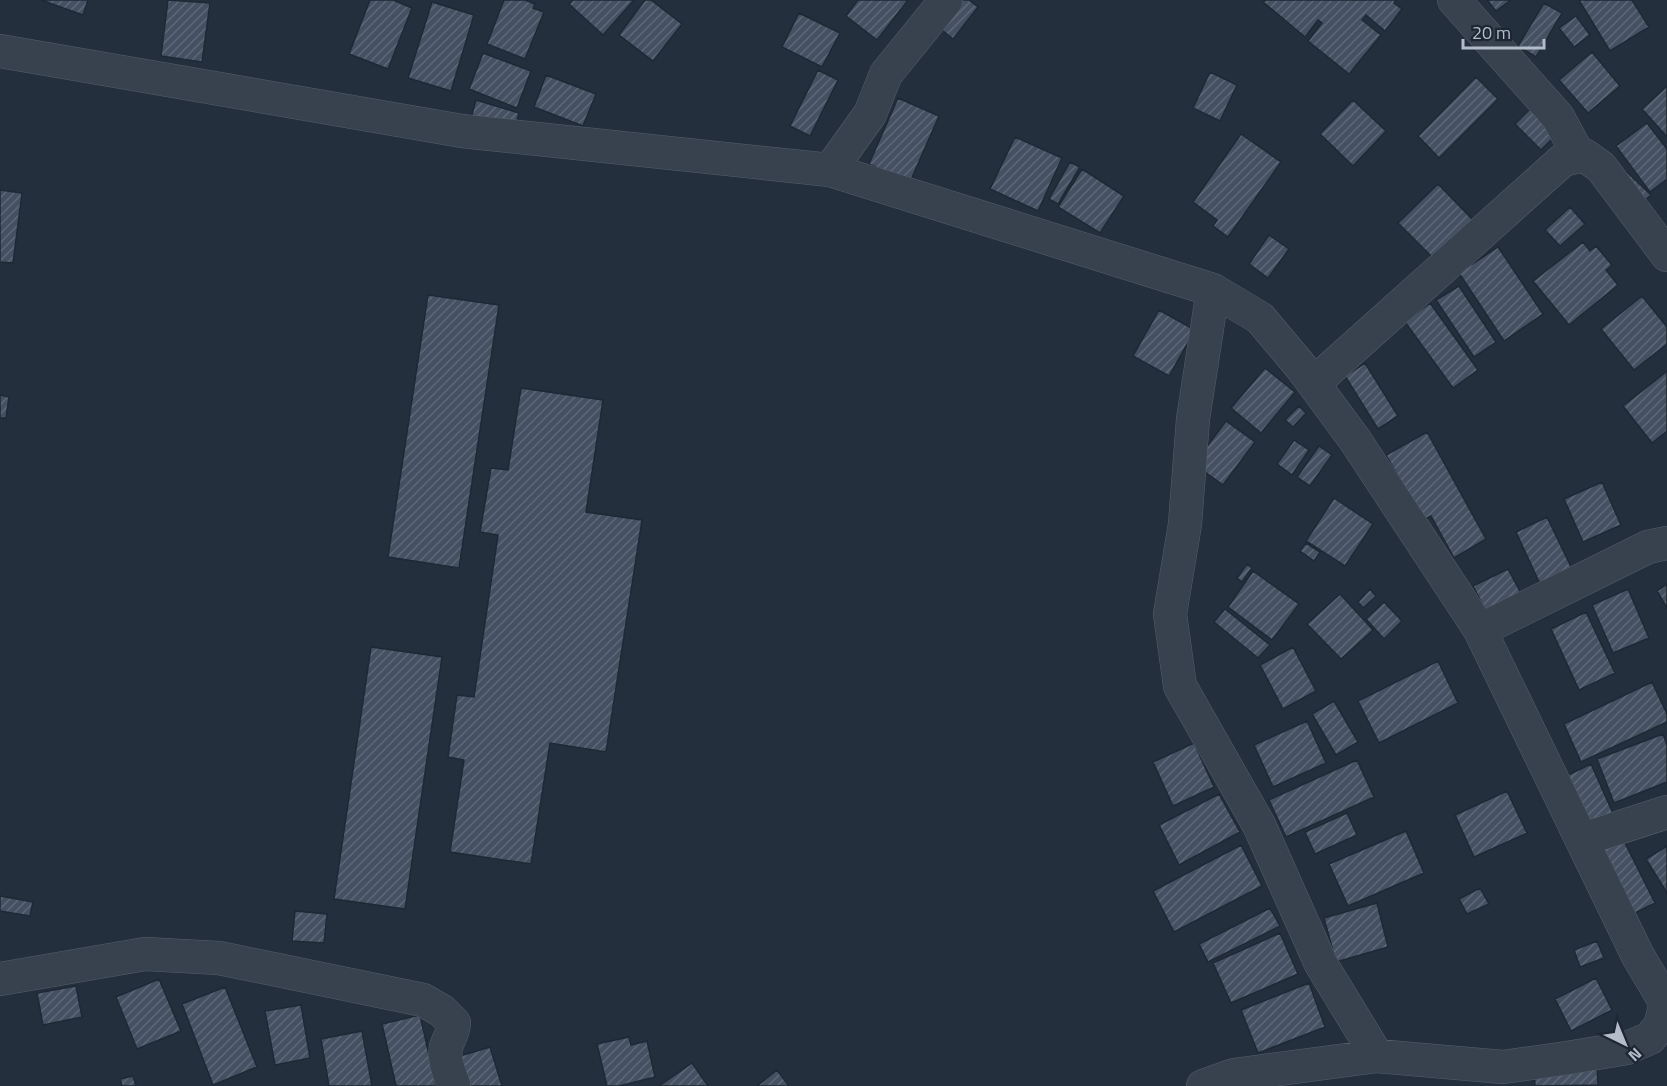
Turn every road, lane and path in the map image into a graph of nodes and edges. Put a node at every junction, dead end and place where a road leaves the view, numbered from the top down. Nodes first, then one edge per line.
1 (946, 0) edge
2 (1454, 0) edge
3 (0, 51) edge
4 (1578, 156) junction
5 (830, 170) junction
6 (1667, 255) edge
7 (1213, 290) junction
8 (1314, 383) junction
9 (1667, 543) edge
10 (1480, 630) junction
11 (1667, 812) edge
12 (1584, 839) junction
13 (0, 980) edge
14 (1666, 1004) edge
15 (1377, 1056) junction
16 (1500, 1076) edge
17 (454, 1086) edge
18 (1203, 1086) edge

1 - 5 street
2 - 4 street
3 - 5 street
4 - 6 street
4 - 8 street
5 - 7 street
7 - 8 street
7 - 15 street
8 - 10 street
9 - 10 street
10 - 12 street
11 - 12 street
12 - 14 street
13 - 17 street
14 - 16 street
15 - 16 street
15 - 18 street

